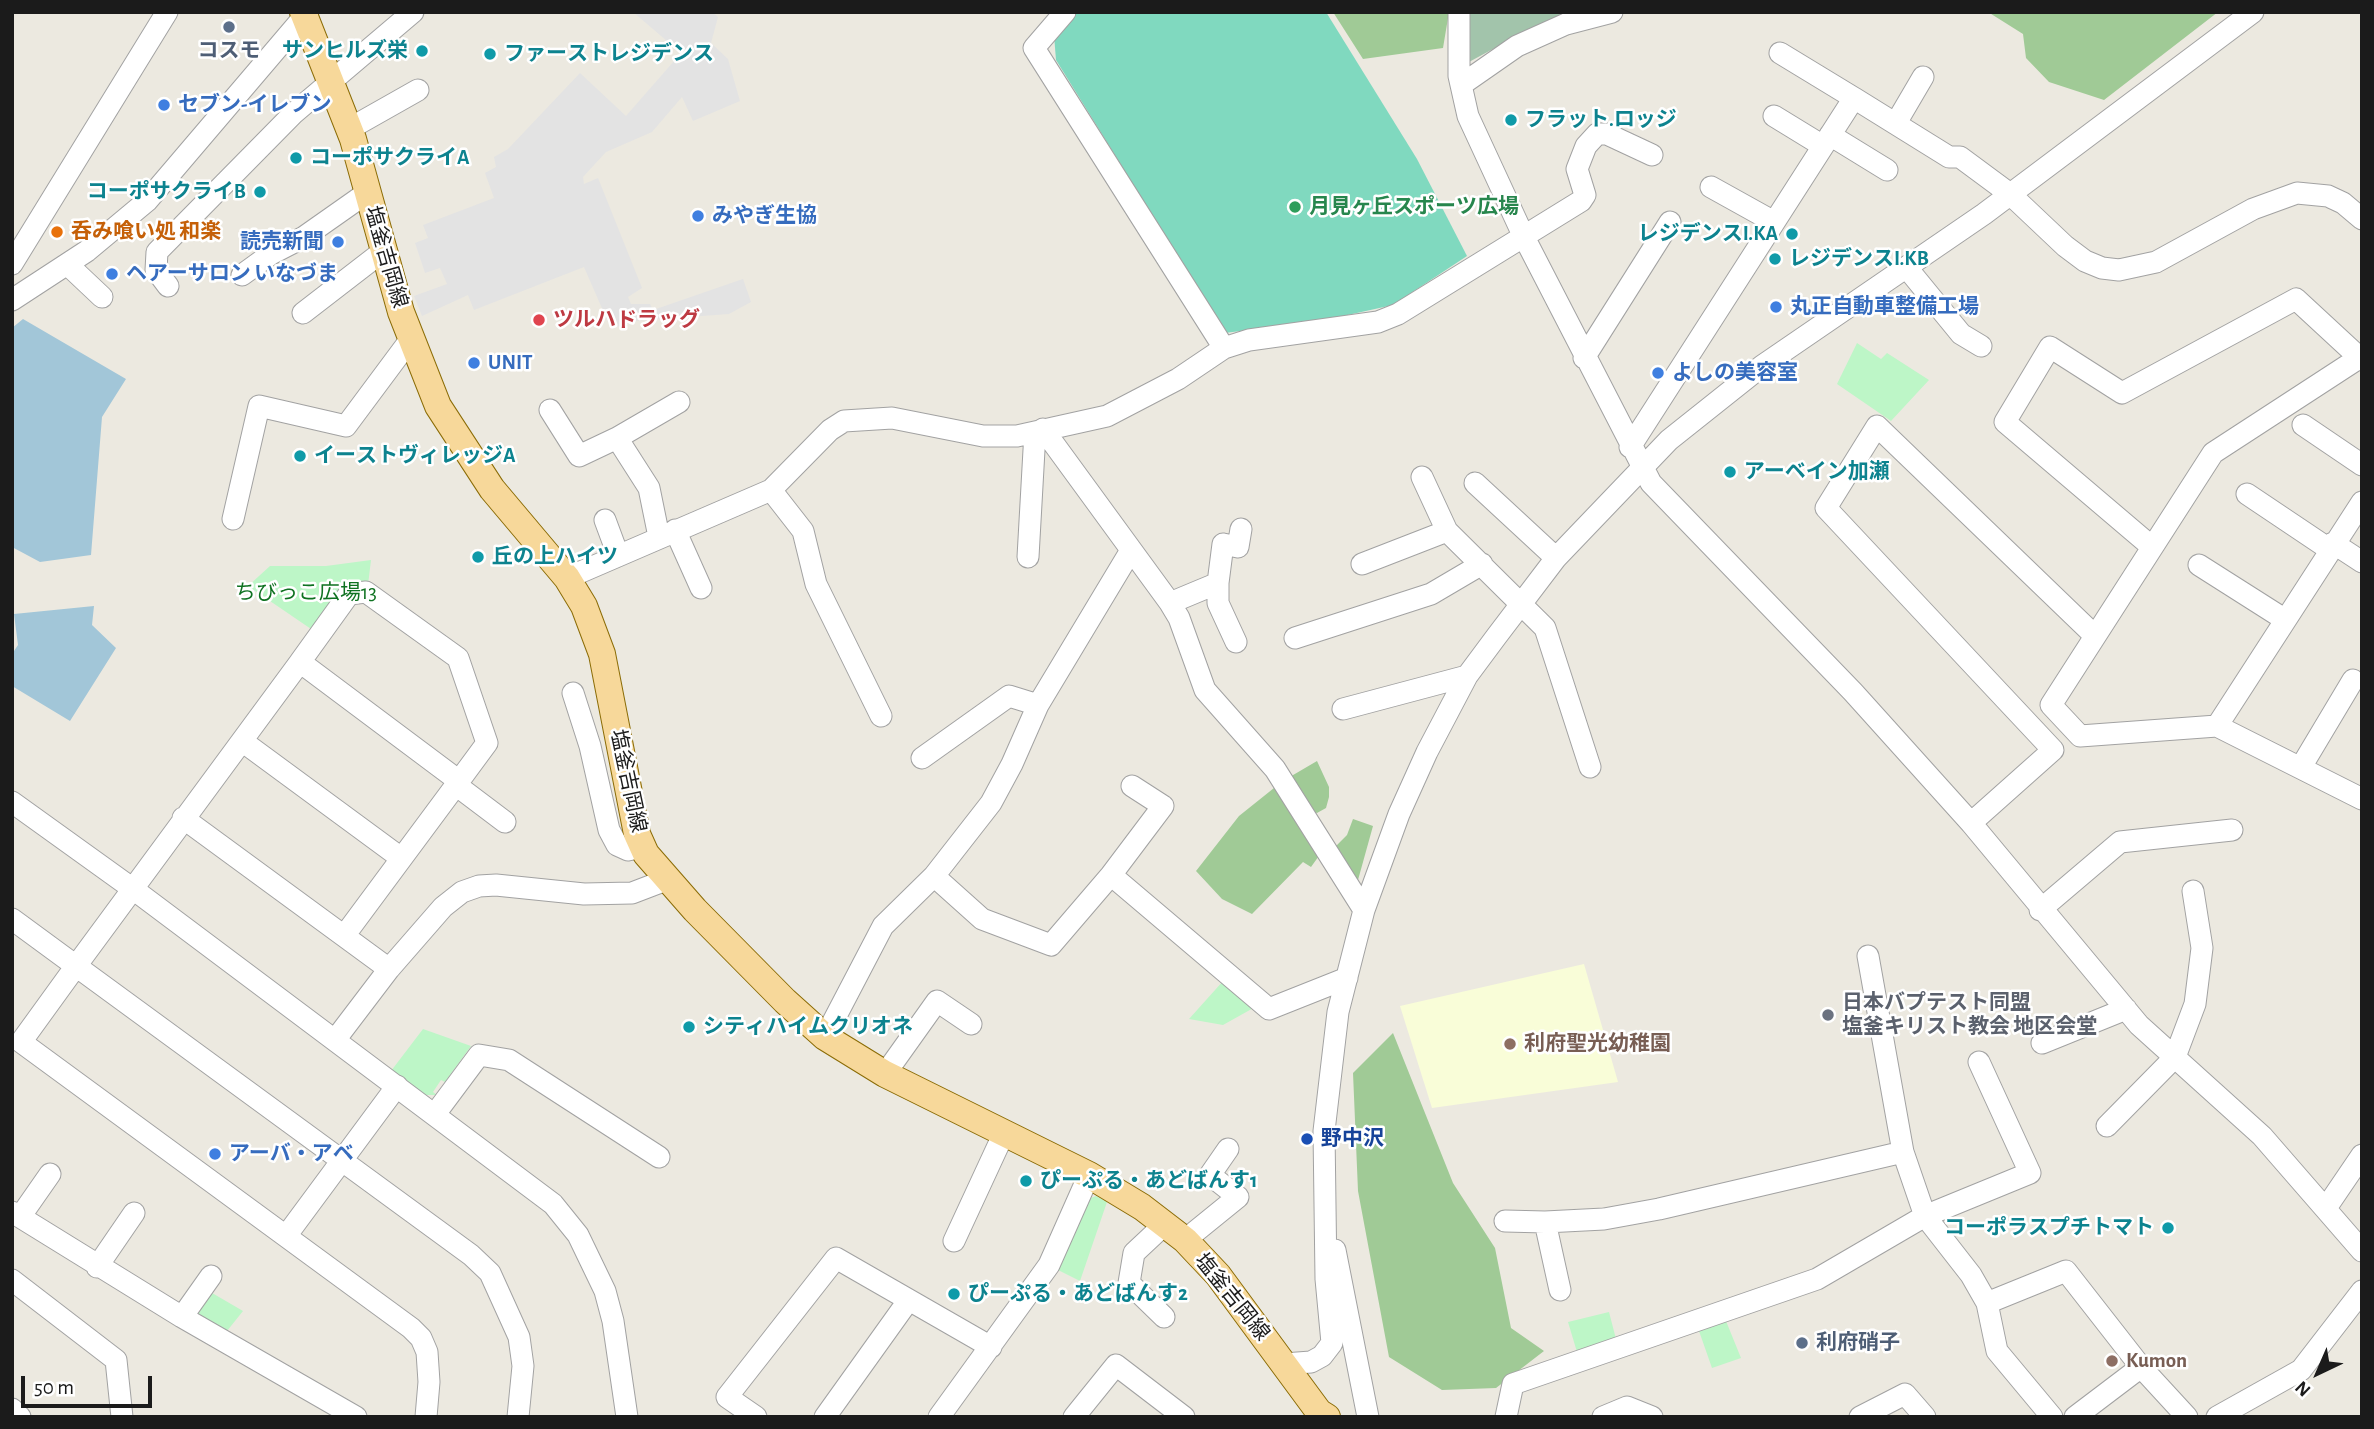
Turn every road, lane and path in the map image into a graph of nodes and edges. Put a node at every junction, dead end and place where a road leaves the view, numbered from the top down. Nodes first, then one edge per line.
1 (167, 12) edge
2 (413, 12) edge
3 (1065, 12) edge
4 (1459, 12) edge
5 (1612, 12) edge
6 (2253, 12) edge
7 (305, 14) edge
8 (1780, 53) dead end
9 (1923, 77) dead end
10 (332, 82) junction
11 (1461, 85) junction
12 (418, 90) dead end
13 (1854, 98) junction
14 (1774, 116) dead end
15 (1896, 123) junction
16 (349, 129) junction
17 (1826, 141) junction
18 (1652, 155) dead end
19 (1886, 170) dead end
20 (1712, 187) dead end
21 (368, 192) junction
22 (2010, 194) junction
23 (2362, 219) edge
24 (1670, 222) dead end
25 (1774, 222) junction
26 (1522, 235) junction
27 (382, 252) junction
28 (12, 264) edge
29 (67, 264) junction
30 (1907, 268) junction
31 (242, 275) dead end
32 (169, 286) dead end
33 (102, 297) dead end
34 (12, 300) edge
35 (303, 313) dead end
36 (410, 340) junction
37 (1980, 346) dead end
38 (1224, 348) junction
39 (1584, 358) junction
40 (2361, 358) edge
41 (680, 402) dead end
42 (550, 410) dead end
43 (2303, 425) dead end
44 (1039, 430) junction
45 (617, 438) junction
46 (1630, 447) junction
47 (2362, 465) edge
48 (1642, 467) junction
49 (1422, 477) dead end
50 (1475, 483) dead end
51 (771, 490) junction
52 (2247, 494) dead end
53 (2362, 502) edge
54 (233, 519) dead end
55 (605, 520) dead end
56 (1241, 529) dead end
57 (1447, 531) junction
58 (667, 533) junction
59 (2331, 546) junction
60 (2152, 547) junction
61 (1129, 552) junction
62 (618, 555) junction
63 (1028, 557) dead end
64 (1556, 558) junction
65 (2362, 562) edge
66 (1362, 564) dead end
67 (1482, 564) junction
68 (2199, 565) dead end
69 (567, 578) junction
70 (1218, 583) junction
71 (701, 588) dead end
72 (1170, 603) junction
73 (1520, 603) junction
74 (2284, 619) junction
75 (2094, 635) junction
76 (1295, 638) dead end
77 (1236, 642) dead end
78 (300, 662) junction
79 (1467, 677) junction
80 (2353, 680) dead end
81 (573, 693) dead end
82 (1038, 705) junction
83 (1343, 709) dead end
84 (881, 716) dead end
85 (2217, 726) junction
86 (242, 741) junction
87 (922, 758) dead end
88 (1590, 767) dead end
89 (2301, 767) junction
90 (457, 783) junction
91 (1132, 786) dead end
92 (2362, 799) edge
93 (12, 802) edge
94 (183, 818) junction
95 (505, 822) dead end
96 (1971, 823) junction
97 (2232, 830) dead end
98 (643, 847) junction
99 (401, 858) junction
100 (1111, 875) junction
101 (934, 876) junction
102 (666, 880) junction
103 (134, 889) junction
104 (2193, 891) dead end
105 (1364, 910) junction
106 (2040, 910) junction
107 (12, 919) edge
108 (344, 936) junction
109 (1868, 956) dead end
110 (76, 966) junction
111 (389, 969) junction
112 (1346, 978) junction
113 (2126, 1009) junction
114 (971, 1024) dead end
115 (825, 1037) junction
116 (17, 1038) edge
117 (335, 1040) junction
118 (2042, 1043) dead end
119 (2175, 1057) junction
120 (1979, 1062) dead end
121 (885, 1074) junction
122 (397, 1086) junction
123 (435, 1114) junction
124 (2107, 1126) dead end
125 (1004, 1133) junction
126 (1228, 1149) dead end
127 (1903, 1152) junction
128 (2362, 1155) edge
129 (659, 1157) dead end
130 (343, 1162) junction
131 (50, 1174) dead end
132 (1089, 1175) junction
133 (2326, 1208) junction
134 (1326, 1211) junction
135 (134, 1213) dead end
136 (16, 1215) edge
137 (1925, 1216) junction
138 (1505, 1221) dead end
139 (1545, 1222) junction
140 (1175, 1232) junction
141 (285, 1237) junction
142 (954, 1241) dead end
143 (2362, 1251) edge
144 (97, 1266) junction
145 (211, 1276) dead end
146 (12, 1280) edge
147 (1560, 1290) dead end
148 (2362, 1291) edge
149 (908, 1301) junction
150 (1986, 1303) junction
151 (182, 1317) junction
152 (1164, 1317) dead end
153 (990, 1347) junction
154 (1284, 1364) junction
155 (2141, 1367) junction
156 (12, 1409) edge
157 (20, 1417) edge
158 (122, 1417) edge
159 (356, 1417) edge
160 (426, 1417) edge
161 (518, 1417) edge
162 (627, 1417) edge
163 (756, 1417) edge
164 (825, 1417) edge
165 (939, 1417) edge
166 (1074, 1417) edge
167 (1184, 1417) edge
168 (1327, 1417) edge
169 (1368, 1417) edge
170 (1506, 1417) edge
171 (1603, 1417) edge
172 (1652, 1417) edge
173 (1860, 1417) edge
174 (1925, 1417) edge
175 (2052, 1417) edge
176 (2075, 1417) edge
177 (2187, 1417) edge
178 (2217, 1417) edge

1 - 28 street
2 - 10 street
3 - 38 street
4 - 11 street
5 - 11 street
6 - 22 street
7 - 10 main road, 塩釜吉岡線
7 - 29 street
8 - 13 street
9 - 15 street
10 - 16 main road, 塩釜吉岡線
10 - 32 street
11 - 26 street
12 - 16 street
13 - 15 street
13 - 17 street
14 - 17 street
15 - 22 street
16 - 21 main road, 塩釜吉岡線
17 - 19 street
17 - 25 street
18 - 26 street
20 - 25 street
21 - 27 main road, 塩釜吉岡線
21 - 31 street
22 - 23 street
22 - 30 street
24 - 39 street
25 - 46 street
26 - 38 street
26 - 39 street
27 - 35 street
27 - 36 main road, 塩釜吉岡線
29 - 33 street
29 - 34 street
30 - 37 street
30 - 48 street
36 - 54 street
36 - 69 main road, 塩釜吉岡線
38 - 44 street
39 - 46 street
40 - 60 street
40 - 60 street
41 - 45 street
42 - 45 street
43 - 47 street
44 - 51 street
44 - 61 street
44 - 63 street
45 - 58 street
46 - 48 street
48 - 64 street
48 - 96 street
49 - 57 street
50 - 64 street
51 - 58 street
51 - 84 street
52 - 59 street
53 - 59 street
55 - 62 street
56 - 70 street
57 - 66 street
57 - 67 street
58 - 62 street
58 - 71 street
59 - 65 street
59 - 74 street
60 - 75 street
61 - 72 street
61 - 82 street
62 - 69 street
64 - 73 street
67 - 73 street
67 - 76 street
68 - 74 street
69 - 98 main road, 塩釜吉岡線
70 - 72 street
70 - 77 street
72 - 105 street
73 - 79 street
73 - 88 street
74 - 85 street
75 - 85 street
75 - 96 street
78 - 86 street
78 - 90 street
78 - 90 street
79 - 83 street
79 - 105 street
80 - 89 street
81 - 98 street
82 - 87 street
82 - 101 street
85 - 89 street
86 - 94 street
86 - 99 street
89 - 92 street
90 - 95 street
90 - 99 street
91 - 100 street
93 - 103 street
94 - 103 street
94 - 108 street
96 - 106 street
97 - 106 street
98 - 102 main road, 塩釜吉岡線
99 - 108 street
100 - 101 street
100 - 112 street
101 - 115 street
102 - 111 street
102 - 115 main road, 塩釜吉岡線
103 - 110 street
103 - 117 street
104 - 119 street
105 - 112 street
106 - 113 street
107 - 110 street
108 - 111 street
109 - 127 street
110 - 116 street
110 - 130 street
111 - 117 street
112 - 134 street
113 - 118 street
113 - 119 street
114 - 121 street
115 - 121 main road, 塩釜吉岡線
116 - 141 street
117 - 122 street
119 - 124 street
119 - 133 street
120 - 137 street
121 - 125 main road, 塩釜吉岡線
122 - 123 street
122 - 130 street
123 - 129 street
123 - 162 street
125 - 132 main road, 塩釜吉岡線
125 - 142 street
126 - 140 street
127 - 137 street
127 - 139 street
128 - 133 street
130 - 141 street
130 - 161 street
131 - 136 street
132 - 140 main road, 塩釜吉岡線
132 - 153 street
133 - 143 street
134 - 154 street
134 - 169 street
135 - 144 street
136 - 144 street
137 - 150 street
137 - 170 street
138 - 139 street
139 - 147 street
140 - 152 street
140 - 154 main road, 塩釜吉岡線
141 - 160 street
144 - 151 street
145 - 151 street
146 - 158 street
148 - 178 street
149 - 153 street
149 - 163 street
149 - 164 street
150 - 155 street
150 - 175 street
151 - 159 street
153 - 165 street
154 - 168 main road, 塩釜吉岡線
155 - 176 street
155 - 177 street
156 - 157 street
166 - 167 street
171 - 172 street
173 - 174 street

